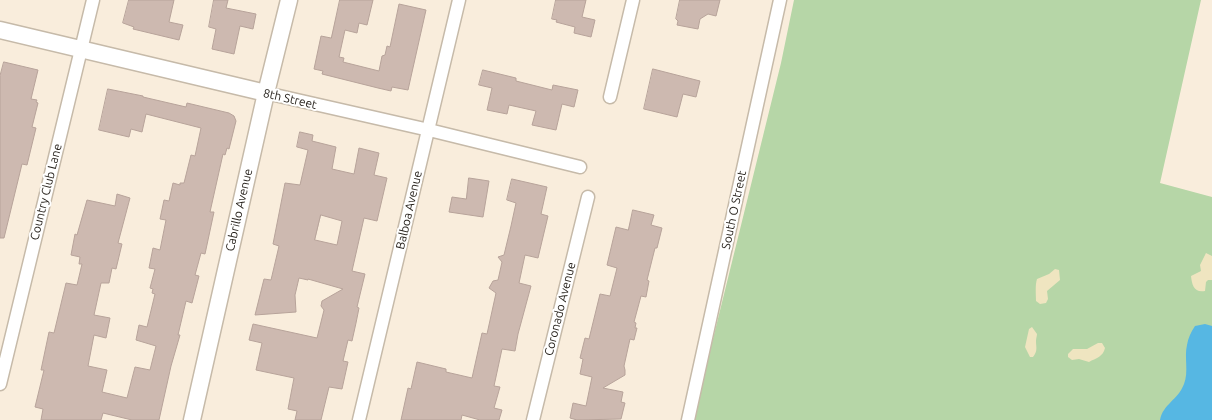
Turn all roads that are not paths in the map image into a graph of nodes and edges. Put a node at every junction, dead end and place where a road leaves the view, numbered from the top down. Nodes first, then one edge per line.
1 (93, 0) edge
2 (289, 0) edge
3 (459, 0) edge
4 (633, 0) edge
5 (780, 0) edge
6 (0, 30) edge
7 (81, 49) junction
8 (266, 93) junction
9 (610, 97) dead end
10 (428, 130) junction
11 (580, 167) dead end
12 (588, 197) dead end
13 (0, 384) edge
14 (192, 420) edge
15 (359, 420) edge
16 (532, 420) edge
17 (688, 420) edge

1 - 7 street, Country Club Lane
2 - 8 street, Cabrillo Avenue
3 - 10 street, Balboa Avenue
4 - 9 street
5 - 17 street, South O Street
6 - 7 street, 8th Street
7 - 8 street, 8th Street
7 - 13 street, Country Club Lane
8 - 10 street, 8th Street
8 - 14 street, Cabrillo Avenue
10 - 11 street, 8th Street
10 - 15 street, Balboa Avenue
12 - 16 street, Coronado Avenue

